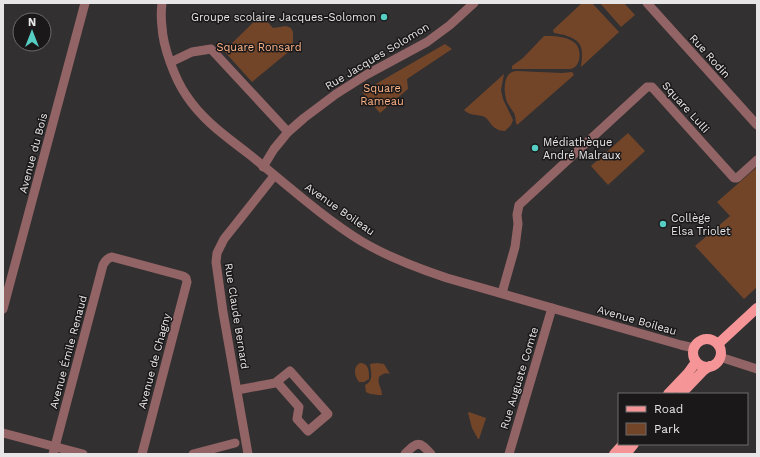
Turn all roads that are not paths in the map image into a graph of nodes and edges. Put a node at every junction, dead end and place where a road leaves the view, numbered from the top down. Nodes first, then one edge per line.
1 (85, 3) edge
2 (162, 3) edge
3 (474, 3) edge
4 (646, 3) edge
5 (171, 62) junction
6 (757, 125) edge
7 (288, 132) junction
8 (757, 160) edge
9 (263, 167) junction
10 (274, 176) junction
11 (109, 257) joint
12 (502, 293) junction
13 (552, 308) junction
14 (757, 308) edge
15 (3, 309) edge
16 (718, 344) junction
17 (694, 348) junction
18 (720, 358) junction
19 (696, 362) junction
20 (710, 366) junction
21 (757, 368) edge
22 (277, 382) junction
23 (237, 390) junction
24 (669, 393) edge
25 (682, 393) edge
26 (3, 433) edge
27 (235, 443) dead end
28 (622, 445) edge
29 (633, 445) edge
30 (54, 450) edge
31 (83, 454) edge
32 (142, 454) edge
33 (193, 454) edge
34 (248, 454) edge
35 (405, 454) edge
36 (432, 454) edge
37 (509, 454) edge
38 (614, 454) edge
39 (626, 454) edge

1 - 15 street, Avenue du Bois
2 - 5 street, Avenue Boileau
3 - 7 street, Rue Jacques Solomon
4 - 6 street, Rue Rodin
5 - 7 street
5 - 9 street, Avenue Boileau
7 - 9 street, Rue Jacques Solomon
8 - 12 street, Square Lulli
9 - 10 street, Avenue Boileau
10 - 12 street, Avenue Boileau
10 - 23 street, Rue Claude Bernard
11 - 30 street, Avenue Émile Renaud
11 - 32 street, Avenue de Chagny
12 - 13 street, Avenue Boileau
13 - 17 street, Avenue Boileau
13 - 37 street, Rue Auguste Comte
14 - 16 main road
16 - 17 main road
16 - 18 main road
17 - 19 main road
18 - 20 main road
18 - 21 street
19 - 20 main road
19 - 24 main road
20 - 25 main road
22 - 22 street
22 - 23 street
23 - 34 street, Rue Claude Bernard
26 - 30 street
27 - 33 street
28 - 38 main road
29 - 39 main road
30 - 31 street
35 - 36 street

